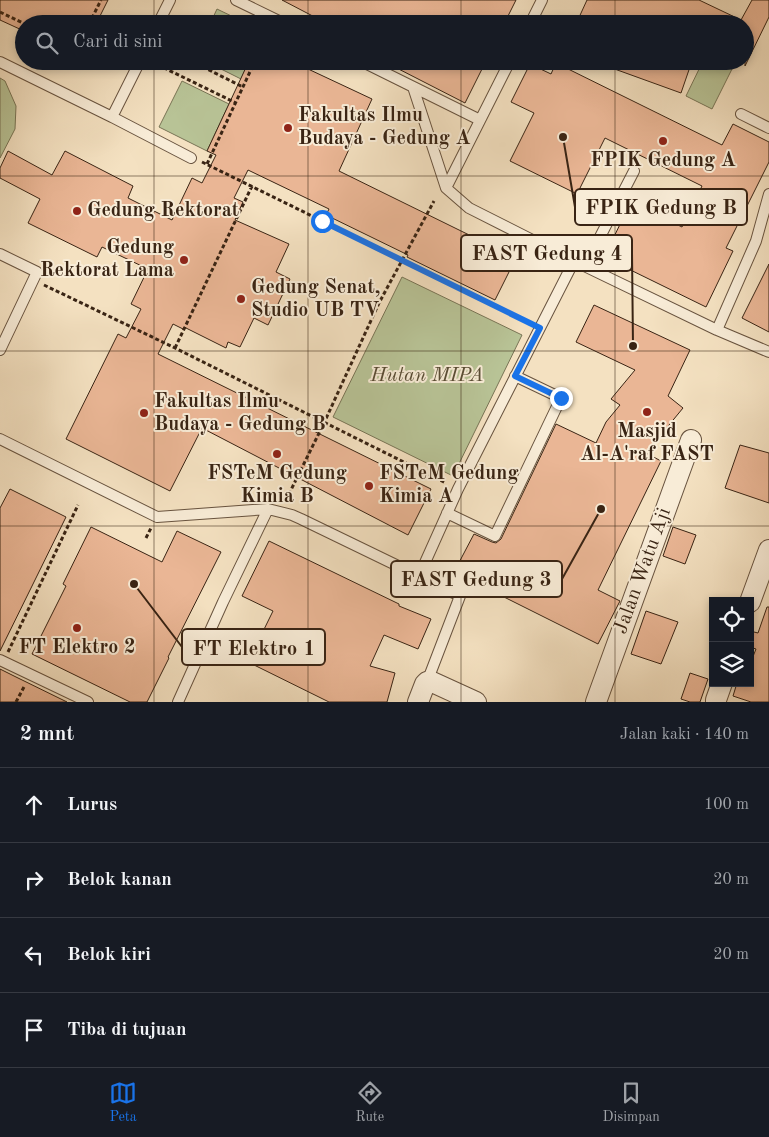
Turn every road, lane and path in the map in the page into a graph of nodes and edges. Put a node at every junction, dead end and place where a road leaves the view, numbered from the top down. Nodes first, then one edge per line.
1 (101, 0) edge
2 (170, 0) edge
3 (236, 0) edge
4 (542, 0) edge
5 (0, 12) edge
6 (93, 15) edge
7 (162, 15) edge
8 (267, 15) edge
9 (534, 15) edge
10 (15, 19) edge
11 (0, 62) edge
12 (15, 69) edge
13 (16, 70) edge
14 (136, 70) edge
15 (170, 70) edge
16 (208, 70) edge
17 (251, 70) edge
18 (378, 70) edge
19 (505, 70) edge
20 (243, 87) junction
21 (413, 87) junction
22 (236, 102) junction
23 (741, 114) dead end
24 (112, 117) junction
25 (480, 120) junction
26 (769, 128) edge
27 (191, 158) dead end
28 (634, 170) dead end
29 (252, 186) junction
30 (446, 188) junction
31 (769, 194) edge
32 (434, 201) dead end
33 (0, 254) edge
34 (402, 259) junction
35 (574, 261) junction
36 (586, 266) junction
37 (34, 280) junction
38 (540, 328) junction
39 (718, 330) junction
40 (175, 348) junction
41 (0, 350) edge
42 (769, 352) edge
43 (515, 376) junction
44 (324, 423) junction
45 (0, 439) edge
46 (691, 440) dead end
47 (458, 489) junction
48 (78, 505) dead end
49 (268, 509) junction
50 (280, 512) junction
51 (447, 513) junction
52 (769, 550) edge
53 (419, 576) junction
54 (752, 597) edge
55 (2, 661) edge
56 (30, 674) junction
57 (427, 682) junction
58 (721, 687) edge
59 (16, 702) edge
60 (88, 702) edge
61 (178, 702) edge
62 (418, 702) edge
63 (476, 702) edge
64 (596, 702) edge
65 (716, 702) edge

1 - 6 path
2 - 7 lane
3 - 8 lane
4 - 9 lane
5 - 10 path
11 - 12 lane
13 - 24 lane
14 - 24 lane
15 - 22 path
16 - 20 path
17 - 20 path
18 - 21 lane
19 - 25 lane
20 - 22 path
21 - 25 lane
21 - 30 lane
22 - 29 path
23 - 26 lane
24 - 27 lane
25 - 30 lane
28 - 36 lane
29 - 34 path
29 - 40 path
30 - 35 lane
31 - 39 lane
32 - 34 path
33 - 37 lane
34 - 38 path
34 - 44 path
35 - 36 lane
35 - 38 lane
36 - 39 lane
37 - 40 path
37 - 41 lane
38 - 43 lane
39 - 42 lane
40 - 44 path
43 - 47 lane
43 - 51 lane
44 - 47 path
44 - 50 path
45 - 49 lane
46 - 64 street, Jalan Watu Aji
47 - 51 lane
48 - 55 path
49 - 50 lane
49 - 61 lane
50 - 53 lane
51 - 53 lane
52 - 54 street
53 - 57 lane
55 - 56 lane
56 - 59 path
56 - 60 lane
57 - 62 street
57 - 63 street
58 - 65 street

